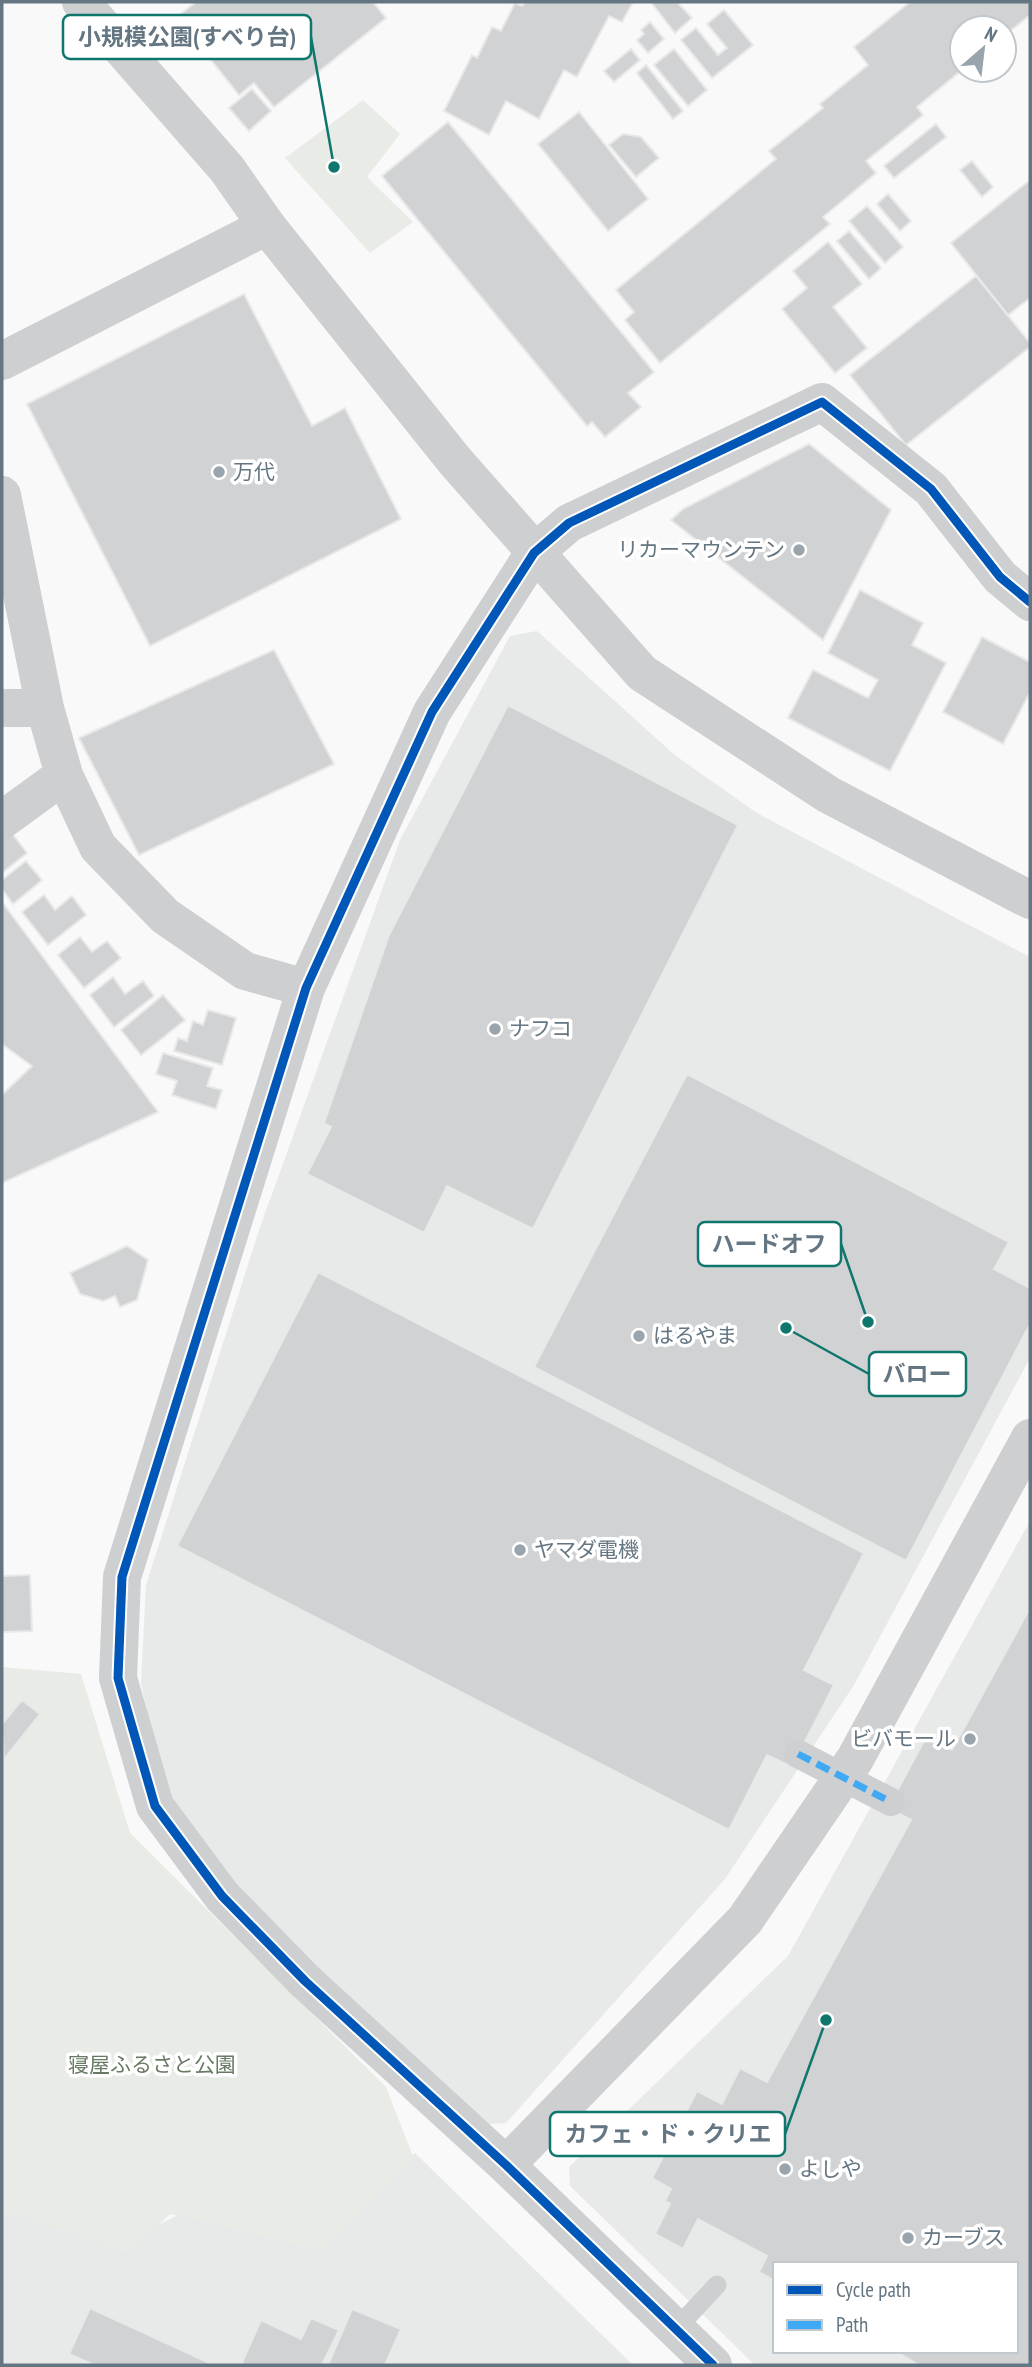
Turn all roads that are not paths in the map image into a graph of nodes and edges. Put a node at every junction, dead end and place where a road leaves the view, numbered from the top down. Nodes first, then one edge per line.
1 (80, 2) edge
2 (267, 226) junction
3 (2, 361) edge
4 (2, 495) edge
5 (534, 553) junction
6 (1030, 601) edge
7 (2, 708) edge
8 (45, 708) junction
9 (64, 775) junction
10 (2, 820) edge
11 (1030, 900) edge
12 (306, 988) junction
13 (1030, 1438) edge
14 (798, 1754) dead end
15 (891, 1802) dead end
16 (506, 2165) junction
17 (716, 2285) dead end
18 (676, 2329) junction
19 (713, 2365) edge

1 - 2 street
2 - 3 street
2 - 5 street
4 - 8 street
5 - 6 street
5 - 11 street
5 - 12 street
7 - 8 street
8 - 9 street
9 - 10 street
9 - 12 street
12 - 16 street
13 - 16 street
14 - 15 street
16 - 18 street
17 - 18 lane
18 - 19 street

